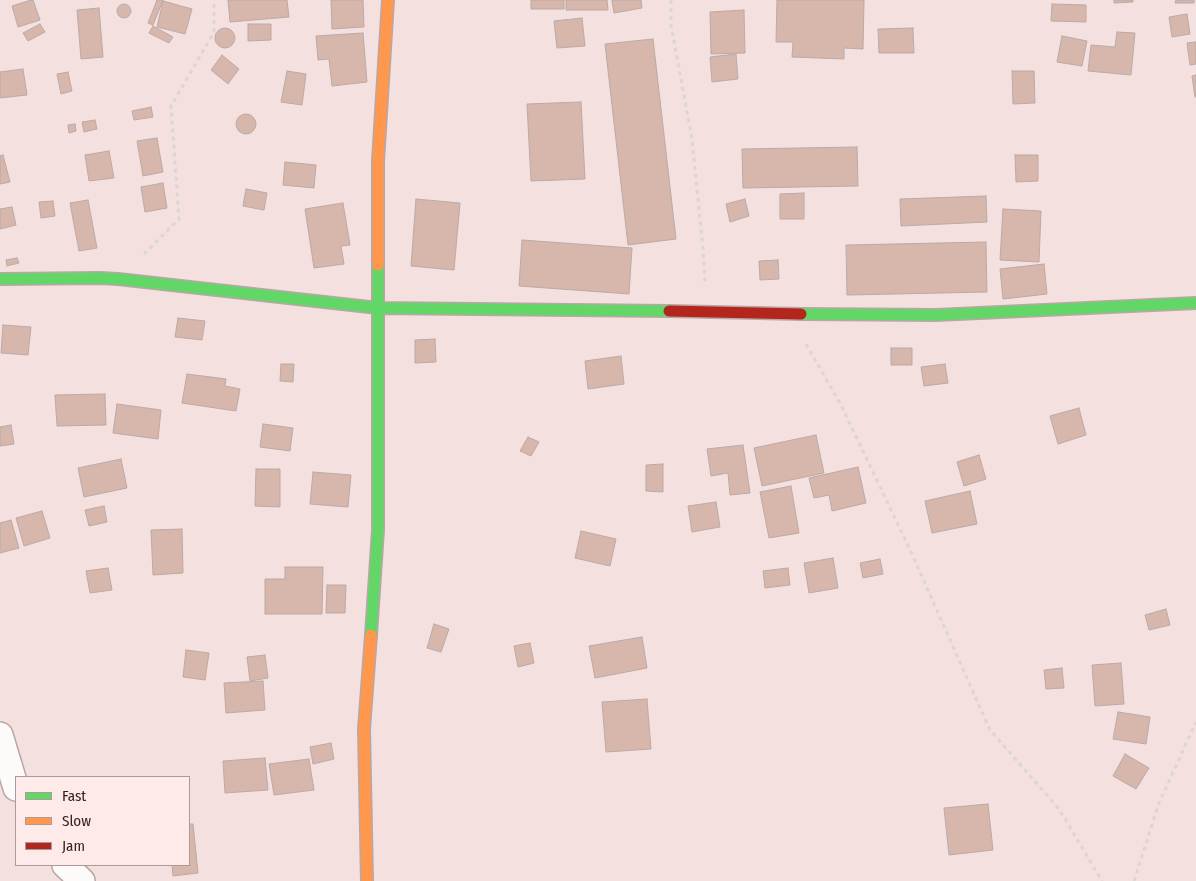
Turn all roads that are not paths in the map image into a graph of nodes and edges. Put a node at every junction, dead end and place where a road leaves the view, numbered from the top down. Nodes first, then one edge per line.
1 (388, 0) edge
2 (0, 279) edge
3 (1196, 303) edge
4 (378, 308) junction
5 (0, 735) edge
6 (15, 785) edge
7 (66, 866) edge
8 (82, 881) edge
9 (367, 881) edge

1 - 4 street
2 - 4 street
3 - 4 street
4 - 9 street
5 - 6 street
7 - 8 street

